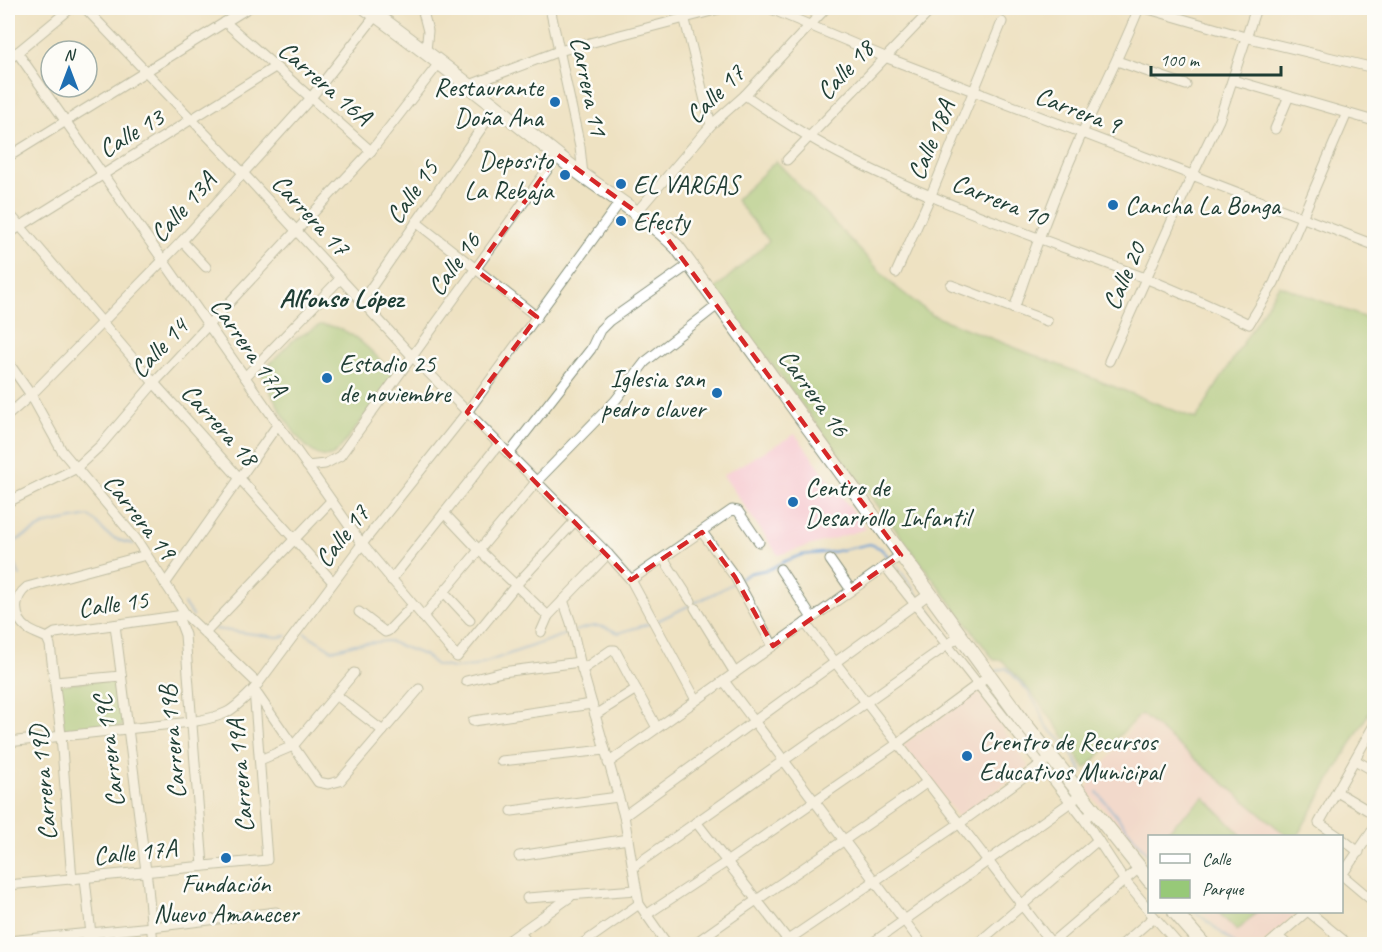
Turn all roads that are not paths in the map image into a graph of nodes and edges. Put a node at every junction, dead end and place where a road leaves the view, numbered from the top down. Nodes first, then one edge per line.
1 (71, 8) edge
2 (85, 8) edge
3 (248, 8) edge
4 (422, 8) edge
5 (550, 8) edge
6 (723, 8) edge
7 (769, 8) edge
8 (826, 8) edge
9 (933, 8) edge
10 (1138, 8) edge
11 (1145, 8) edge
12 (1256, 8) edge
13 (371, 11) edge
14 (683, 12) edge
15 (225, 22) junction
16 (1002, 22) dead end
17 (810, 24) junction
18 (1245, 37) junction
19 (426, 51) junction
20 (559, 51) junction
21 (17, 52) junction
22 (885, 57) junction
23 (8, 60) edge
24 (1117, 61) junction
25 (441, 62) junction
26 (275, 68) junction
27 (1374, 68) edge
28 (147, 72) junction
29 (1233, 80) junction
30 (470, 85) junction
31 (1186, 85) dead end
32 (974, 91) junction
33 (745, 95) junction
34 (1289, 96) junction
35 (310, 99) junction
36 (496, 107) junction
37 (1347, 113) junction
38 (193, 120) junction
39 (1374, 121) edge
40 (65, 122) junction
41 (711, 125) junction
42 (1275, 129) dead end
43 (1082, 134) junction
44 (811, 136) junction
45 (371, 151) junction
46 (558, 155) junction
47 (8, 157) edge
48 (787, 160) dead end
49 (243, 173) junction
50 (103, 174) junction
51 (583, 175) junction
52 (1192, 176) junction
53 (931, 195) junction
54 (620, 202) junction
55 (8, 212) edge
56 (636, 213) junction
57 (1302, 217) junction
58 (416, 222) junction
59 (19, 227) junction
60 (297, 231) junction
61 (8, 234) edge
62 (1038, 238) junction
63 (182, 241) junction
64 (1374, 245) edge
65 (164, 260) junction
66 (690, 264) junction
67 (206, 267) dead end
68 (476, 270) junction
69 (896, 273) dead end
70 (341, 278) junction
71 (1147, 279) junction
72 (951, 285) dead end
73 (362, 301) junction
74 (719, 304) junction
75 (1014, 309) junction
76 (537, 317) junction
77 (1047, 321) dead end
78 (103, 323) junction
79 (208, 325) junction
80 (413, 357) junction
81 (8, 362) edge
82 (1108, 362) dead end
83 (245, 377) junction
84 (154, 383) junction
85 (31, 395) junction
86 (467, 412) junction
87 (8, 415) edge
88 (278, 424) junction
89 (499, 444) junction
90 (509, 454) junction
91 (307, 466) junction
92 (75, 469) junction
93 (241, 479) junction
94 (536, 482) junction
95 (331, 501) junction
96 (8, 502) edge
97 (444, 513) junction
98 (575, 521) junction
99 (702, 532) junction
100 (296, 540) junction
101 (759, 542) dead end
102 (362, 544) junction
103 (479, 550) junction
104 (608, 554) junction
105 (146, 555) junction
106 (901, 555) junction
107 (663, 558) junction
108 (830, 560) dead end
109 (885, 566) junction
110 (780, 569) dead end
111 (391, 580) junction
112 (631, 580) junction
113 (333, 582) junction
114 (165, 584) junction
115 (516, 585) junction
116 (851, 590) junction
117 (444, 592) junction
118 (929, 594) junction
119 (563, 600) junction
120 (413, 605) junction
121 (914, 605) junction
122 (359, 612) dead end
123 (182, 616) junction
124 (548, 616) junction
125 (423, 617) junction
126 (18, 619) junction
127 (470, 620) dead end
128 (808, 621) junction
129 (8, 623) edge
130 (115, 625) junction
131 (541, 632) dead end
132 (206, 633) junction
133 (960, 636) junction
134 (47, 638) junction
135 (947, 645) junction
136 (773, 646) junction
137 (835, 663) junction
138 (581, 666) junction
139 (354, 673) dead end
140 (735, 673) junction
141 (121, 676) junction
142 (990, 676) junction
143 (466, 681) dead end
144 (724, 681) junction
145 (55, 682) junction
146 (256, 686) junction
147 (977, 686) junction
148 (419, 688) dead end
149 (636, 689) junction
150 (336, 695) junction
151 (696, 700) junction
152 (865, 703) junction
153 (592, 704) junction
154 (595, 715) junction
155 (473, 721) dead end
156 (191, 722) junction
157 (754, 722) junction
158 (1019, 727) junction
159 (1374, 727) edge
160 (657, 728) junction
161 (127, 730) junction
162 (384, 731) junction
163 (61, 735) junction
164 (8, 742) edge
165 (897, 744) junction
166 (293, 746) junction
167 (605, 750) junction
168 (260, 760) junction
169 (783, 760) junction
170 (1355, 760) junction
171 (501, 761) dead end
172 (1046, 761) junction
173 (608, 764) junction
174 (1374, 771) edge
175 (926, 783) junction
176 (1337, 792) junction
177 (618, 797) junction
178 (1076, 798) junction
179 (814, 801) junction
180 (512, 812) dead end
181 (1374, 814) edge
182 (1089, 815) junction
183 (624, 816) junction
184 (696, 822) junction
185 (958, 824) junction
186 (1374, 828) edge
187 (1335, 835) edge
188 (628, 839) junction
189 (1098, 840) junction
190 (1343, 840) edge
191 (845, 842) junction
192 (1371, 842) edge
193 (1359, 852) junction
194 (519, 856) dead end
195 (267, 860) joint
196 (728, 861) junction
197 (988, 863) junction
198 (203, 866) junction
199 (633, 867) junction
200 (1139, 868) junction
201 (145, 872) junction
202 (1343, 874) edge
203 (1343, 876) edge
204 (85, 878) junction
205 (72, 880) junction
206 (1148, 880) edge
207 (874, 881) junction
208 (1125, 881) junction
209 (8, 885) edge
210 (636, 890) junction
211 (572, 896) junction
212 (527, 898) dead end
213 (756, 899) junction
214 (1374, 902) edge
215 (639, 904) junction
216 (1022, 906) junction
217 (1148, 909) edge
218 (276, 912) dead end
219 (1151, 913) edge
220 (1176, 913) edge
221 (1306, 913) edge
222 (1308, 913) edge
223 (646, 915) junction
224 (905, 922) junction
225 (152, 927) junction
226 (91, 933) junction
227 (520, 933) junction
228 (1278, 937) junction
229 (8, 941) edge
230 (787, 943) edge
231 (1051, 944) edge
232 (92, 945) edge
233 (153, 945) edge
234 (504, 945) edge
235 (529, 945) edge
236 (582, 945) edge
237 (667, 945) edge
238 (694, 945) edge
239 (872, 945) edge
240 (922, 945) edge
241 (977, 945) edge
242 (1123, 945) edge
243 (1178, 945) edge
244 (1203, 945) edge
245 (1269, 945) edge
246 (1287, 945) edge
247 (1348, 945) edge

1 - 21 street
2 - 28 street, Carrera 17
3 - 15 street
4 - 19 street
5 - 20 street, Carrera 11
6 - 14 street
7 - 17 street, Carrera 9
8 - 17 street, Calle 17
9 - 22 street, Calle 18
10 - 24 street
11 - 18 street
12 - 18 street, Calle 20
13 - 19 main road, Carrera 16
13 - 35 street, Calle 13A
14 - 20 street
14 - 41 street
15 - 26 street, Carrera 16A
15 - 28 street
16 - 32 street, Calle 18A
17 - 22 street, Carrera 9
17 - 33 street, Calle 17
18 - 27 street
18 - 29 street, Calle 20
19 - 25 main road, Carrera 16
20 - 30 street
20 - 51 street, Carrera 11
21 - 23 street
21 - 40 street, Carrera 17A
22 - 32 street, Carrera 9
22 - 44 street, Calle 18
24 - 31 street
24 - 43 street
25 - 30 main road, Carrera 16
25 - 45 street, Calle 14
26 - 35 street, Carrera 16A
26 - 38 street, Calle 13
28 - 38 street, Carrera 17
28 - 40 street
29 - 34 street
29 - 52 street, Calle 20
30 - 36 main road, Carrera 16
32 - 43 street, Carrera 9
32 - 53 street, Calle 18A
33 - 41 street, Calle 17
33 - 44 street, Carrera 10
34 - 37 street
34 - 42 street
35 - 45 street, Carrera 16A
35 - 49 street, Calle 13A
36 - 46 main road, Carrera 16
36 - 58 street, Calle 15
37 - 39 street
37 - 57 street
38 - 49 street, Carrera 17
38 - 50 street, Calle 13
40 - 47 street
40 - 50 street, Carrera 17A
41 - 56 street, Calle 17
43 - 52 street, Carrera 9
43 - 62 street
44 - 48 street, Calle 18
44 - 53 street, Carrera 10
45 - 60 street, Calle 14
46 - 51 main road, Carrera 16
46 - 68 street, Calle 16
49 - 60 street, Carrera 17
49 - 63 street, Calle 13A
50 - 59 street, Calle 13
50 - 65 street, Carrera 17A
51 - 54 main road, Carrera 16
52 - 57 street, Carrera 9
52 - 71 street, Calle 20
53 - 62 street, Carrera 10
53 - 69 street, Calle 18A
54 - 56 main road, Carrera 16
54 - 76 street, Calle 17
55 - 59 street, Carrera 18
56 - 66 main road, Carrera 16
57 - 64 street, Carrera 9
57 - 71 street, Carrera 10
58 - 68 street
58 - 73 street, Calle 15
59 - 61 street, Calle 13
59 - 78 street, Carrera 18
60 - 70 street, Carrera 17
60 - 79 street, Calle 14
62 - 71 street, Carrera 10
62 - 75 street
63 - 65 street, Calle 13A
63 - 67 street
65 - 78 street, Calle 13A
65 - 79 street, Carrera 17A
66 - 74 main road, Carrera 16
66 - 90 street
68 - 76 street
68 - 80 street, Calle 16
70 - 73 street, Carrera 17
70 - 83 street
71 - 82 street, Calle 20
72 - 75 street
73 - 80 street, Carrera 17
74 - 94 street
74 - 106 main road, Carrera 16
75 - 77 street
76 - 86 street, Calle 17
78 - 84 street, Carrera 18
78 - 85 street, Calle 13A
79 - 83 street, Carrera 17A
79 - 84 street, Calle 14
80 - 86 street, Carrera 17
80 - 91 street, Calle 16
81 - 85 street, Carrera 19
83 - 88 street, Carrera 17A
84 - 92 street, Calle 14
84 - 93 street, Carrera 18
85 - 87 street, Calle 13A
85 - 92 street, Carrera 19
86 - 89 street, Carrera 17
86 - 102 street, Calle 17
88 - 91 street, Carrera 17A
88 - 93 street, Calle 15
89 - 90 street, Carrera 17
89 - 97 street
90 - 94 street, Carrera 17
91 - 95 street, Carrera 17A
92 - 96 street, Calle 14
92 - 105 street, Carrera 19
93 - 100 street, Carrera 18
93 - 114 street, Calle 15
94 - 98 street, Carrera 17
94 - 103 street
95 - 100 street
95 - 102 street, Carrera 17A
97 - 103 street
97 - 111 street
98 - 104 street, Carrera 17
98 - 115 street
99 - 101 street
99 - 107 street
99 - 136 street
100 - 113 street, Carrera 18
100 - 132 street
102 - 111 street, Carrera 17A
102 - 113 street, Calle 17
103 - 115 street
103 - 117 street
104 - 112 street, Carrera 17
104 - 119 street
105 - 114 street, Carrera 19
105 - 126 street
106 - 109 street
106 - 118 main road, Carrera 16
107 - 112 street
107 - 140 street
108 - 116 street
109 - 116 street
109 - 121 street
110 - 128 street
111 - 120 street, Carrera 17A
112 - 151 street, Carrera 17
113 - 146 street, Calle 17
114 - 123 street, Carrera 19
115 - 124 street
115 - 125 street, Carrera 17A
116 - 128 street
117 - 125 street
117 - 127 street
118 - 121 street
118 - 133 main road, Carrera 16
119 - 124 street
119 - 138 street
120 - 122 street
120 - 125 street, Carrera 17A
121 - 135 street
121 - 137 street
123 - 130 street, Calle 15
123 - 132 street, Carrera 19
123 - 156 street, Carrera 19B
124 - 131 street
126 - 129 street
126 - 134 street
128 - 136 street
128 - 137 street
130 - 134 street, Calle 15
130 - 141 street, Carrera 19C
132 - 146 street, Carrera 19
133 - 135 street
133 - 142 main road, Carrera 16
134 - 145 street, Carrera 19D
135 - 147 street
135 - 152 street
136 - 140 street
137 - 152 street
137 - 157 street
138 - 143 street
138 - 149 street
138 - 153 street
139 - 150 street
140 - 144 street
141 - 145 street
141 - 161 street, Carrera 19C
142 - 147 street
142 - 158 main road, Carrera 16
144 - 151 street
144 - 157 street
145 - 163 street, Carrera 19D
146 - 156 street, Calle 17
146 - 166 street, Carrera 19
146 - 168 street, Carrera 19A
147 - 158 street
147 - 165 street
148 - 162 street
149 - 154 street
149 - 160 street
150 - 162 street
150 - 166 street
151 - 160 street
152 - 165 street
152 - 169 street
153 - 154 street
153 - 155 street
154 - 167 street
156 - 161 street, Calle 17
156 - 198 street, Carrera 19B
157 - 169 street
157 - 183 street
158 - 172 main road, Carrera 16
159 - 170 street
160 - 173 street
161 - 163 street, Calle 17
161 - 201 street, Carrera 19C
162 - 166 street, Carrera 19
163 - 164 street, Calle 17
163 - 205 street, Carrera 19D
165 - 175 street
165 - 179 street
166 - 168 street
167 - 171 street
167 - 173 street
168 - 195 street, Carrera 19A
169 - 179 street
169 - 184 street
170 - 174 street
170 - 176 street
172 - 178 main road, Carrera 16
172 - 185 street
173 - 177 street
175 - 185 street
175 - 191 street
176 - 181 street
176 - 187 street
177 - 180 street
177 - 183 street
178 - 182 main road, Carrera 16
178 - 197 street
179 - 191 street
179 - 196 street
182 - 189 street
182 - 200 main road, Carrera 16
183 - 188 street
184 - 196 street
184 - 199 street
185 - 197 street
185 - 207 street
186 - 192 street
188 - 194 street
188 - 199 street
189 - 208 street
189 - 216 street
190 - 193 street
191 - 207 street
191 - 213 street
192 - 193 street
193 - 202 street
195 - 198 street, Calle 17A
196 - 213 street
196 - 223 street
197 - 216 street
197 - 224 street
198 - 201 street, Calle 17A
199 - 210 street
200 - 206 main road, Carrera 16
200 - 208 street
201 - 204 street, Calle 17A
201 - 225 street, Carrera 19C
203 - 214 street
204 - 205 street, Calle 17A
204 - 226 street
205 - 209 street, Calle 17A
207 - 224 street
207 - 230 street
208 - 217 street
208 - 231 street
210 - 211 street
210 - 215 street
211 - 212 street
211 - 227 street
213 - 230 street
213 - 238 street
215 - 223 street
215 - 236 street
216 - 231 street
216 - 241 street
218 - 225 street
219 - 242 street
219 - 243 street
220 - 244 main road
221 - 228 street
222 - 247 street
223 - 237 street
224 - 239 street
224 - 240 street
225 - 226 street
225 - 233 street, Carrera 19C
226 - 229 street
226 - 232 street
227 - 234 street
227 - 235 street
228 - 245 street
228 - 246 street

